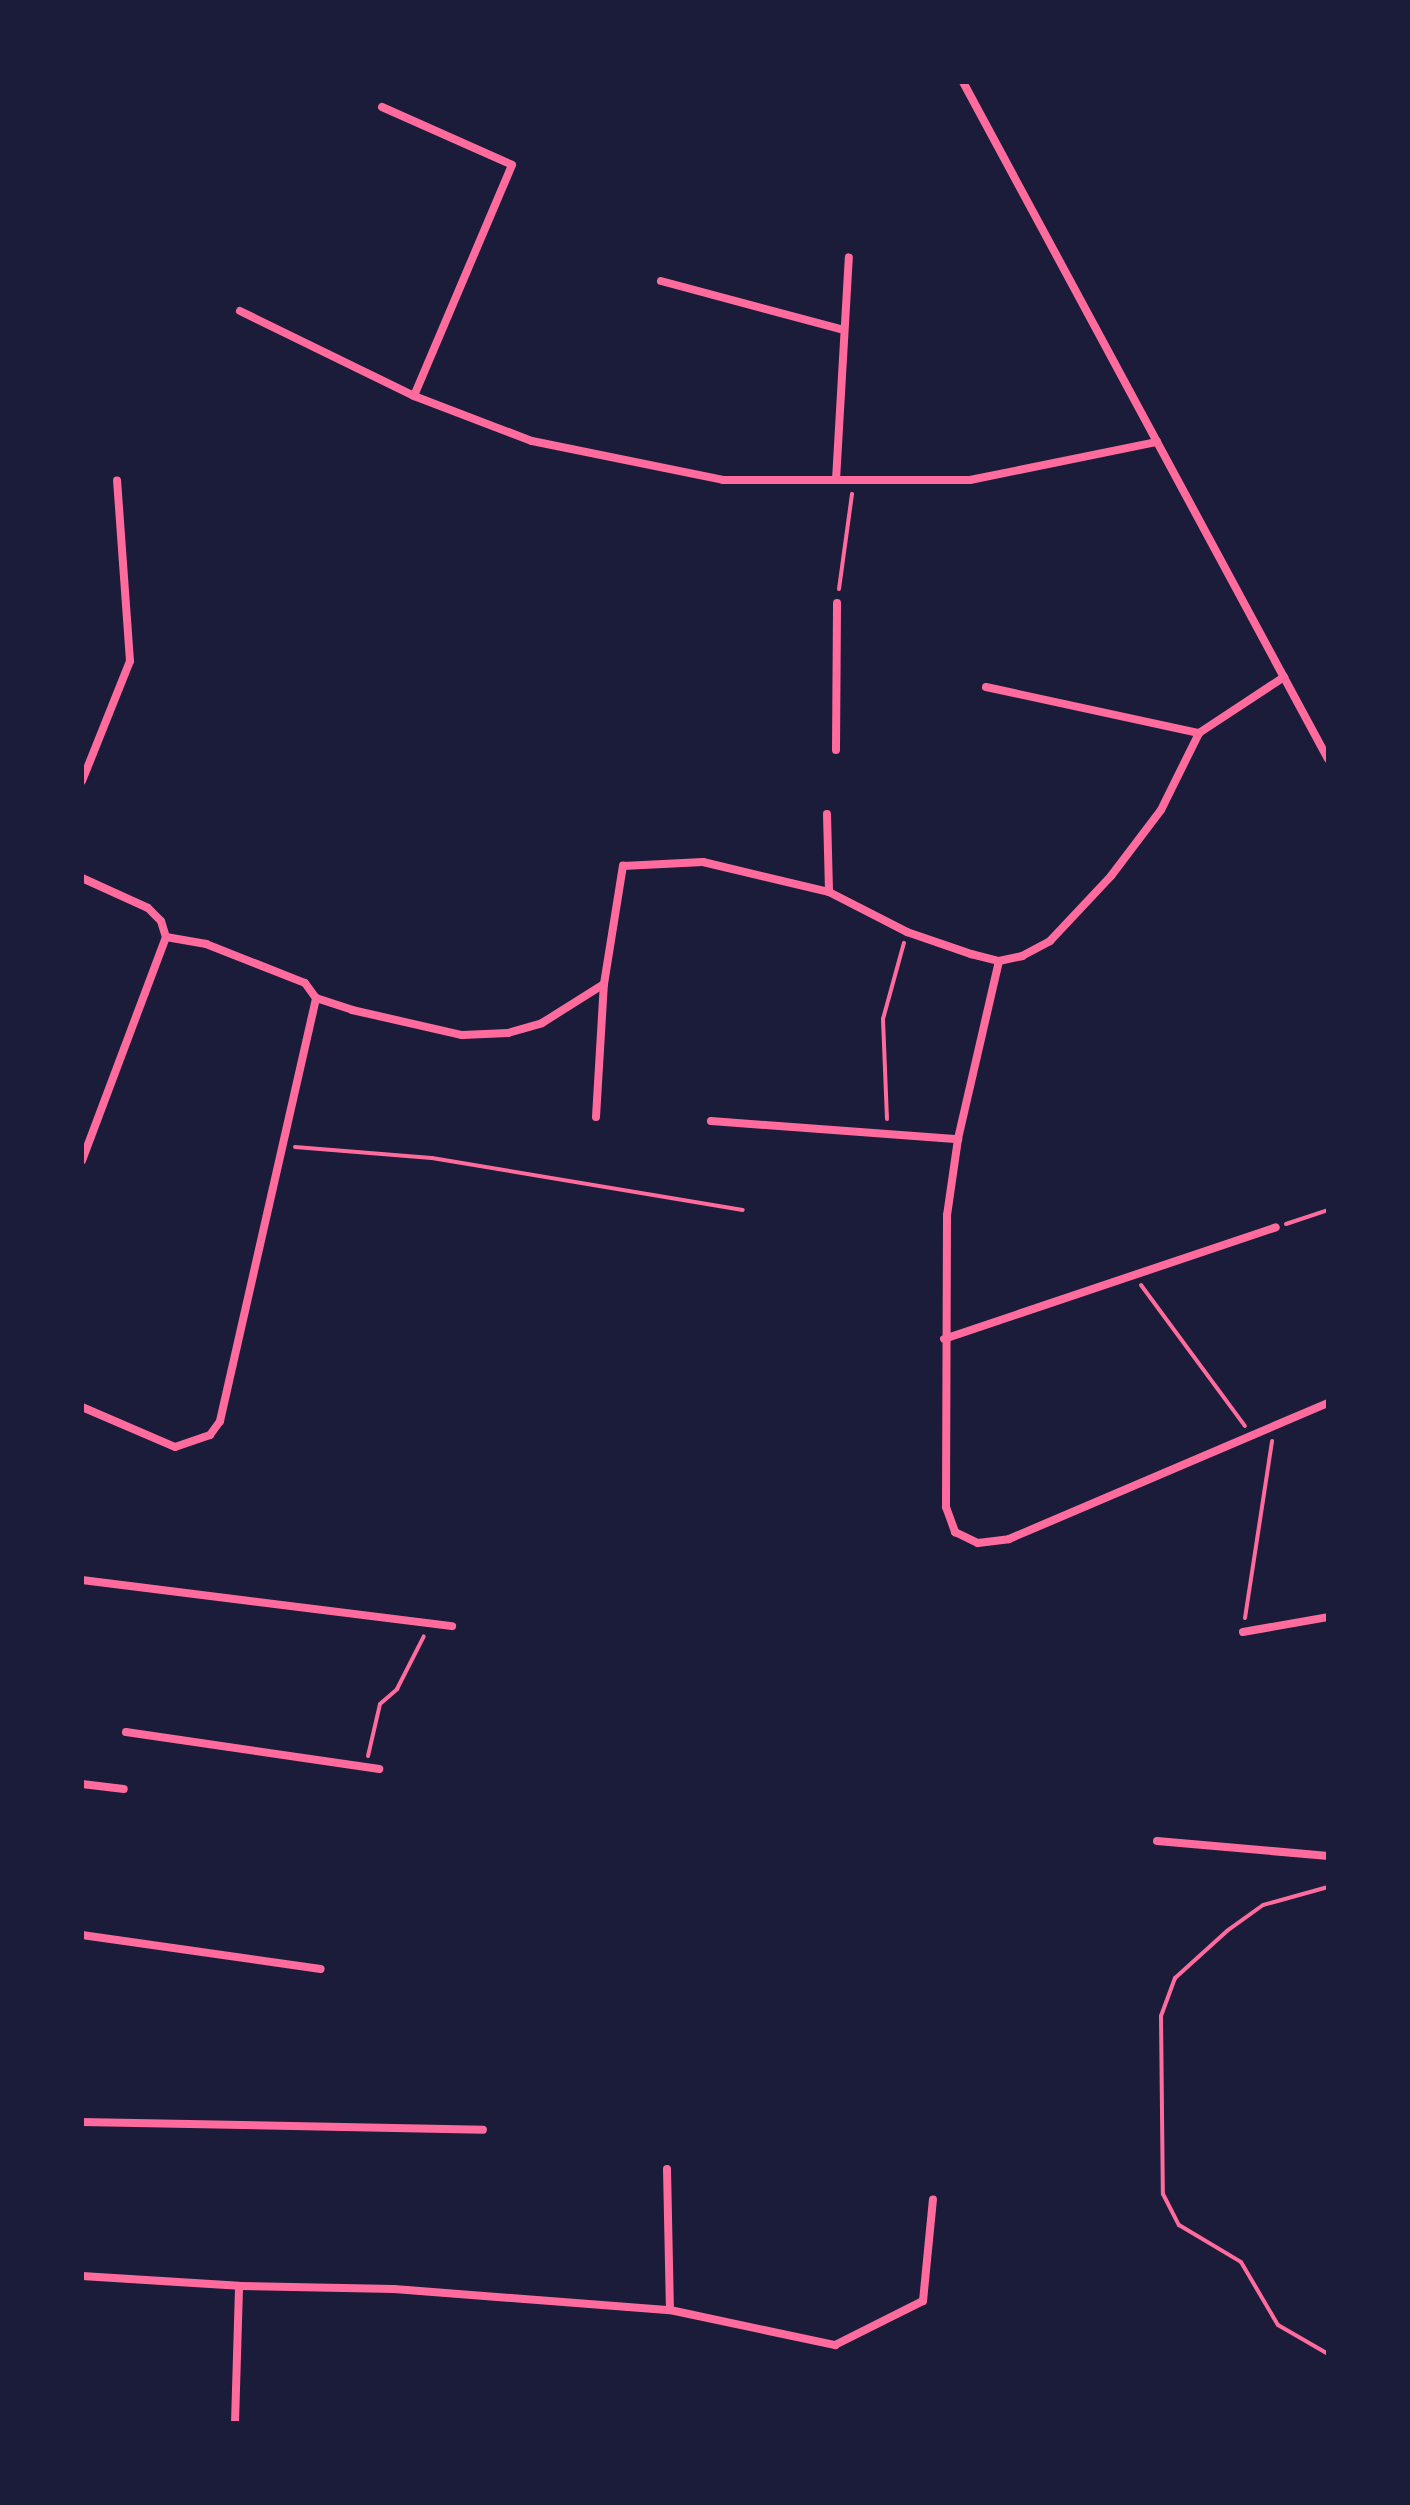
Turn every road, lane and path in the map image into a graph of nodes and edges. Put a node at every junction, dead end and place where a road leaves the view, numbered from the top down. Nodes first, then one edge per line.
1 (963, 82) edge
2 (382, 107) dead end
3 (849, 257) dead end
4 (661, 281) dead end
5 (240, 311) dead end
6 (844, 330) junction
7 (414, 396) junction
8 (1157, 442) junction
9 (117, 480) dead end
10 (836, 480) junction
11 (854, 481) junction
12 (837, 603) joint
13 (1284, 677) junction
14 (986, 687) dead end
15 (1199, 733) junction
16 (836, 750) dead end
17 (1328, 759) edge
18 (82, 781) edge
19 (827, 814) dead end
20 (82, 878) edge
21 (829, 892) junction
22 (907, 932) junction
23 (166, 937) junction
24 (999, 961) junction
25 (604, 984) junction
26 (316, 998) junction
27 (596, 1117) dead end
28 (711, 1121) dead end
29 (887, 1134) junction
30 (958, 1139) junction
31 (281, 1146) junction
32 (82, 1161) edge
33 (743, 1210) dead end
34 (1328, 1210) edge
35 (1276, 1227) joint
36 (1134, 1276) junction
37 (944, 1339) junction
38 (1328, 1403) edge
39 (82, 1407) edge
40 (1274, 1424) junction
41 (1252, 1434) junction
42 (82, 1580) edge
43 (1328, 1617) edge
44 (431, 1624) junction
45 (452, 1626) dead end
46 (1243, 1632) joint
47 (126, 1732) dead end
48 (366, 1767) junction
49 (379, 1769) dead end
50 (82, 1784) edge
51 (124, 1789) dead end
52 (1157, 1841) dead end
53 (1328, 1856) edge
54 (1328, 1887) edge
55 (82, 1935) edge
56 (321, 1969) dead end
57 (82, 2122) edge
58 (483, 2130) dead end
59 (667, 2169) dead end
60 (933, 2199) dead end
61 (82, 2276) edge
62 (239, 2286) junction
63 (670, 2310) junction
64 (1328, 2354) edge
65 (235, 2423) edge

1 - 8 street
2 - 7 street
3 - 6 street
4 - 6 street
5 - 7 street
6 - 10 street
7 - 10 street
8 - 11 street
8 - 13 street
9 - 18 street
10 - 11 street
11 - 12 path
12 - 16 street
13 - 15 street
13 - 17 street
14 - 15 street
15 - 24 street
19 - 21 street
20 - 23 street
21 - 22 street
21 - 25 street
22 - 24 street
22 - 29 path
23 - 26 street
23 - 32 street
24 - 30 street
25 - 26 street
25 - 27 street
26 - 31 street
28 - 29 street
29 - 30 street
30 - 37 street
31 - 33 path
31 - 39 street
34 - 35 path
35 - 36 street
36 - 37 street
36 - 41 path
37 - 41 street
38 - 40 street
40 - 41 street
40 - 46 path
42 - 44 street
43 - 46 street
44 - 45 street
44 - 48 path
47 - 48 street
48 - 49 street
50 - 51 street
52 - 53 street
54 - 64 path
55 - 56 street
57 - 58 street
59 - 63 street
60 - 63 street
61 - 62 street
62 - 63 street
62 - 65 street

